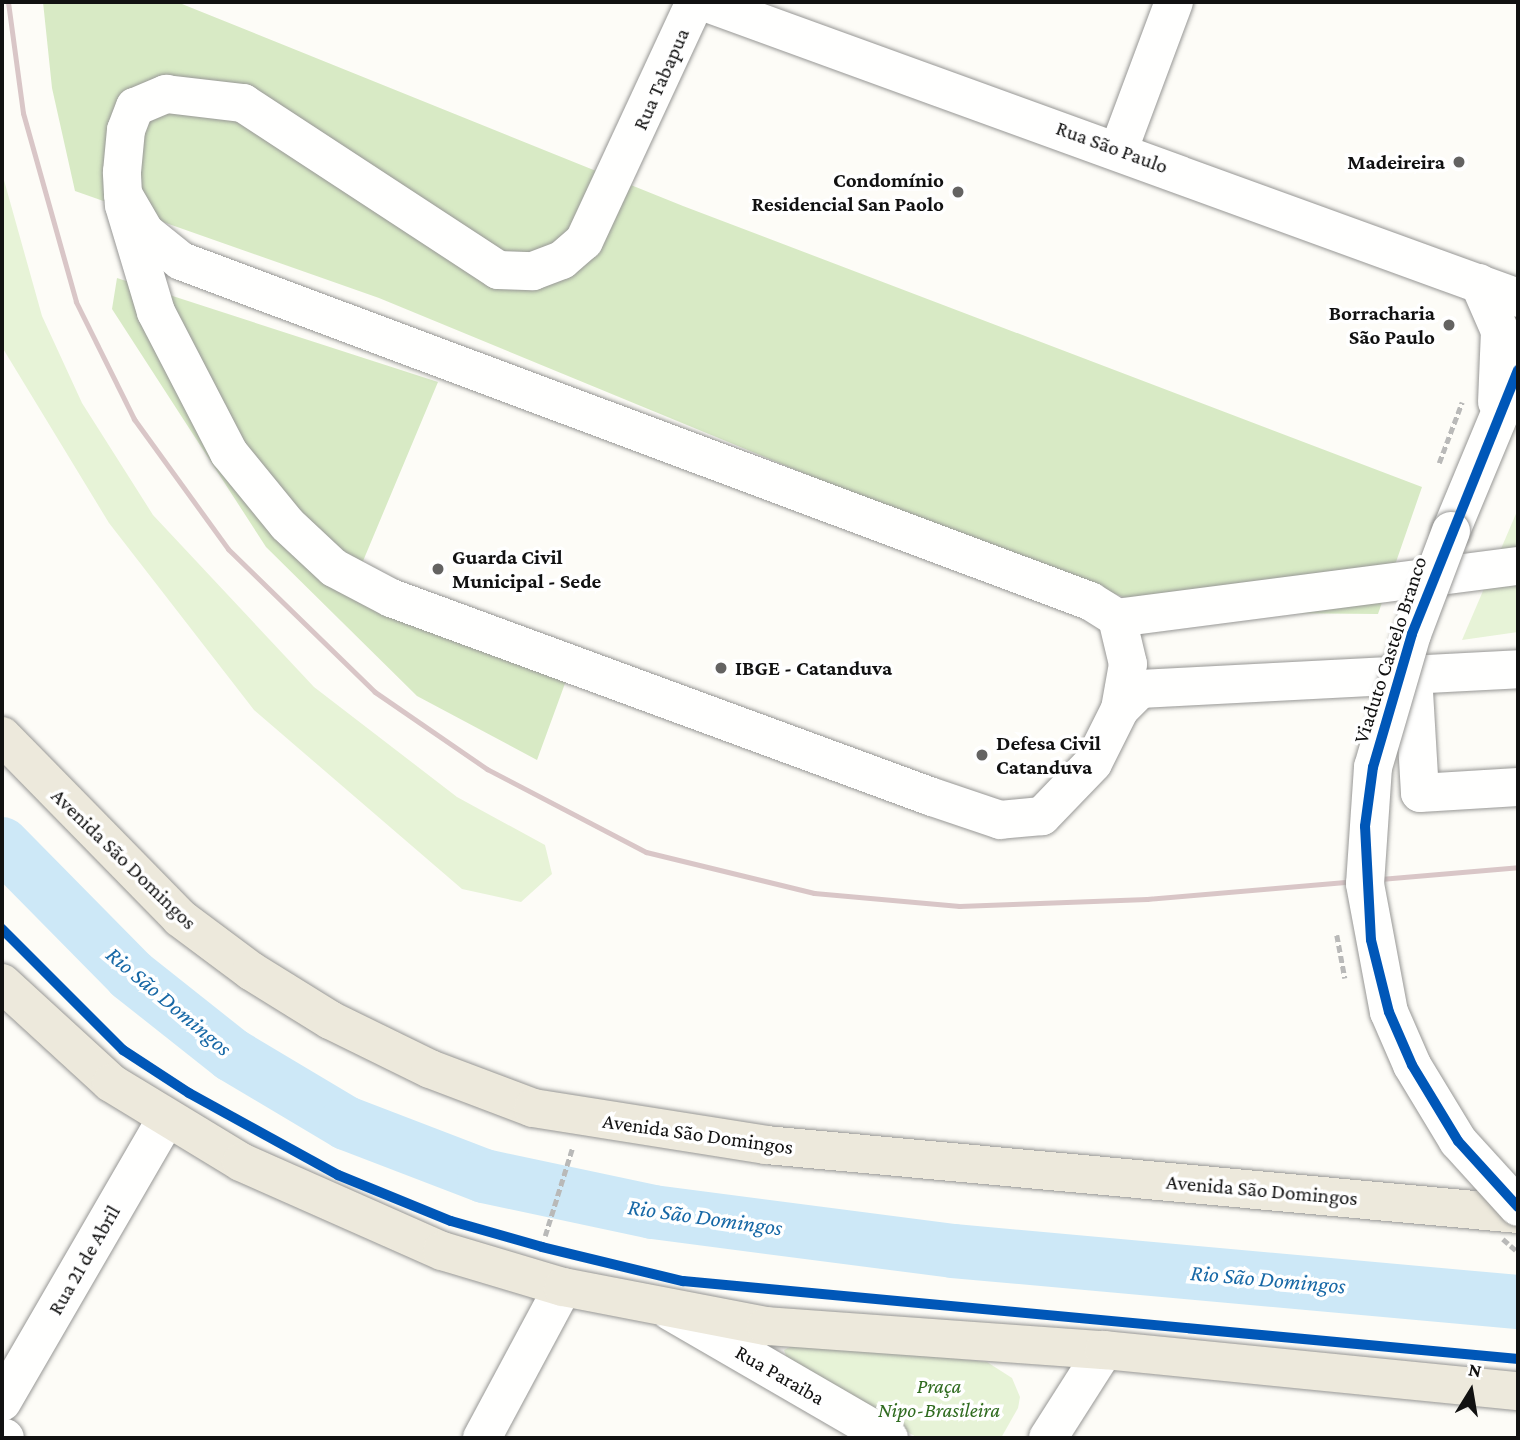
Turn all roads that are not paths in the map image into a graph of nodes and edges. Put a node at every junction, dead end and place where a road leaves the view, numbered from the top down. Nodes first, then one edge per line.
1 (695, 2) edge
2 (704, 2) edge
3 (1174, 2) edge
4 (1119, 149) junction
5 (123, 194) junction
6 (1479, 283) junction
7 (1518, 298) edge
8 (1518, 370) edge
9 (1495, 415) junction
10 (1518, 566) edge
11 (1117, 618) junction
12 (1518, 669) edge
13 (1413, 675) junction
14 (1120, 709) junction
15 (2, 736) edge
16 (1518, 787) edge
17 (2, 983) edge
18 (166, 1119) junction
19 (1518, 1208) edge
20 (1518, 1214) edge
21 (563, 1287) junction
22 (670, 1311) junction
23 (1104, 1350) junction
24 (1518, 1391) edge
25 (2, 1402) edge
26 (482, 1438) edge
27 (889, 1438) edge
28 (1048, 1438) edge

1 - 5 street, Rua Tabapua
2 - 4 street, Rua São Paulo
3 - 4 street
4 - 6 street, Rua São Paulo
5 - 11 street
5 - 14 street, Rua Tabapua
6 - 7 street, Rua São Paulo
6 - 9 street
8 - 9 street, Viaduto Castelo Branco
9 - 19 street, Viaduto Castelo Branco, bridge
10 - 11 street
11 - 14 street
12 - 13 street
13 - 14 street
13 - 16 street
15 - 20 main road, Avenida São Domingos
17 - 18 main road
18 - 21 main road
18 - 25 street, Rua 21 de Abril
21 - 22 main road
21 - 26 street
22 - 23 main road
22 - 27 street, Rua Paraiba
23 - 24 main road
23 - 28 street

